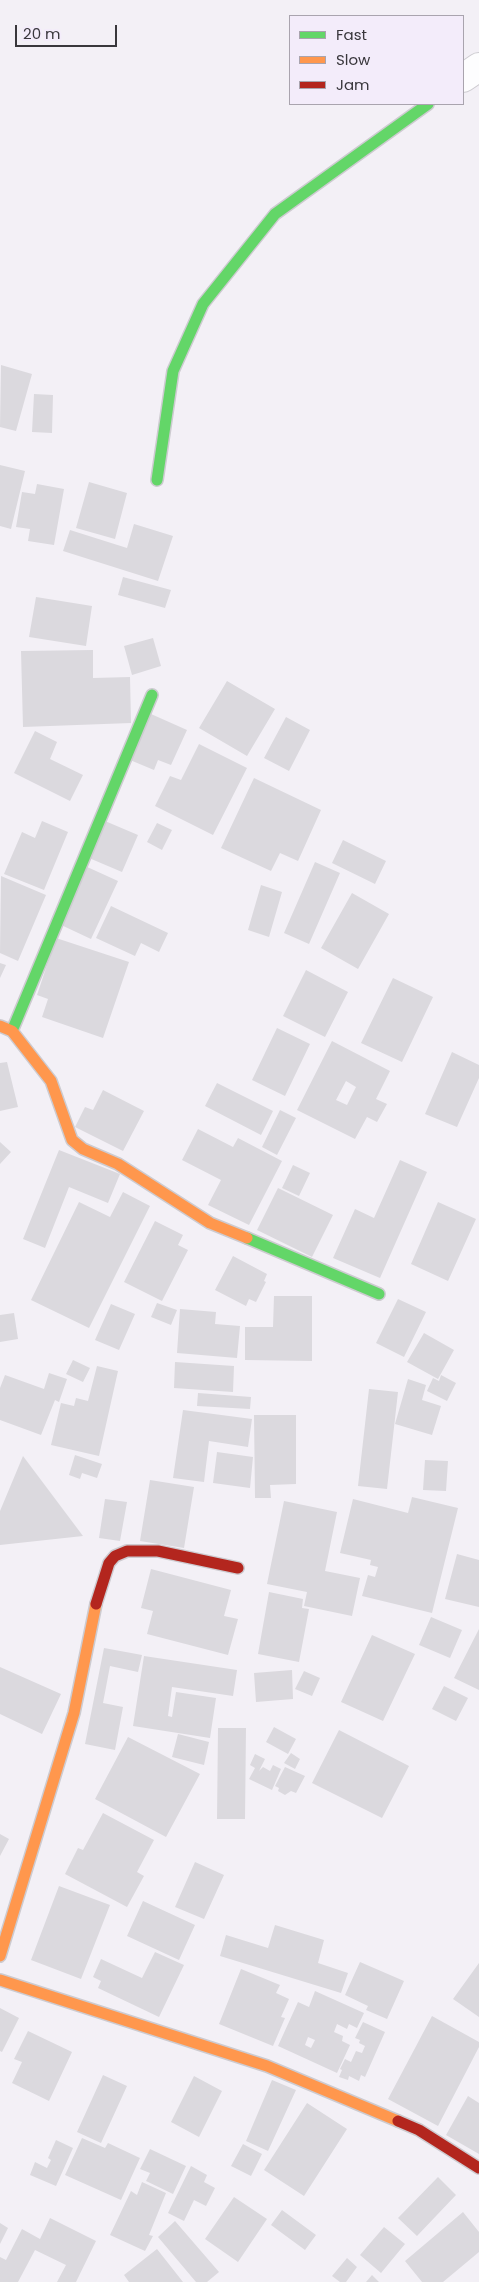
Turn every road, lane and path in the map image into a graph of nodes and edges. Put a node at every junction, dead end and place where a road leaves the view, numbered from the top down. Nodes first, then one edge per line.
1 (479, 67) edge
2 (464, 77) edge
3 (427, 105) edge
4 (157, 480) dead end
5 (152, 695) dead end
6 (0, 1026) edge
7 (12, 1031) junction
8 (379, 1294) dead end
9 (238, 1568) dead end
10 (0, 1956) edge
11 (0, 1980) edge
12 (479, 2168) edge

1 - 2 street
3 - 4 street
5 - 7 street
6 - 7 street
7 - 8 street
9 - 10 street
11 - 12 street

